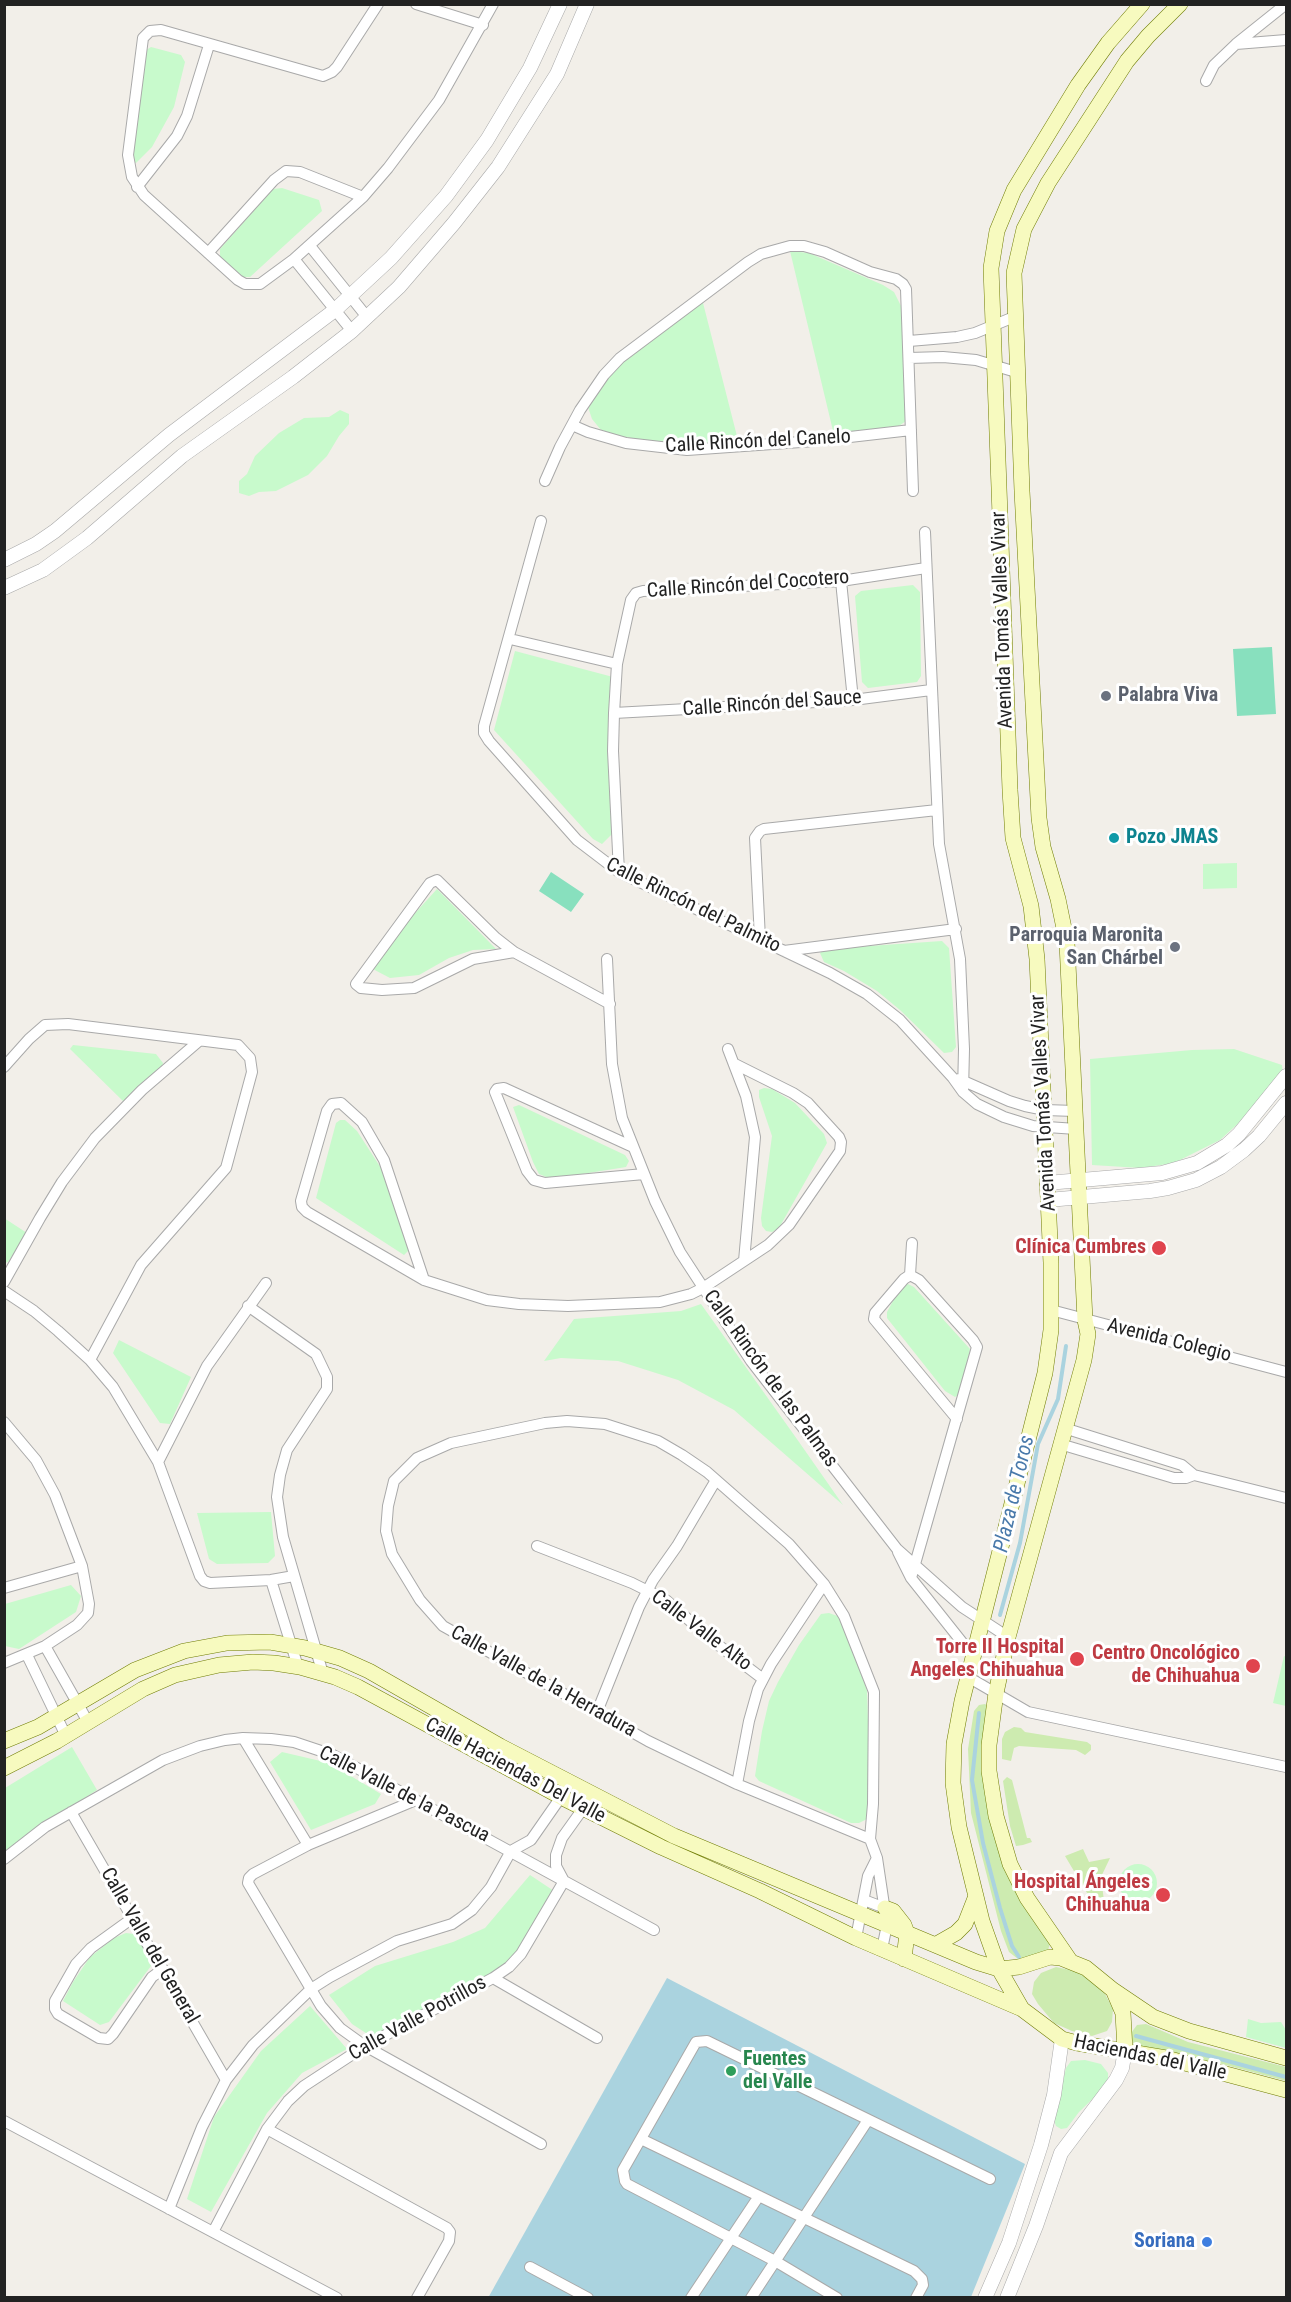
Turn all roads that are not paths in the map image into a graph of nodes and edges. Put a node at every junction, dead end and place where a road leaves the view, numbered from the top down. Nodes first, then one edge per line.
1 (378, 4) edge
2 (493, 4) edge
3 (560, 4) edge
4 (587, 4) edge
5 (1142, 4) edge
6 (1180, 4) edge
7 (1286, 4) edge
8 (422, 5) edge
9 (483, 25) junction
10 (1287, 40) edge
11 (1236, 44) junction
12 (209, 45) junction
13 (1206, 81) dead end
14 (137, 187) junction
15 (363, 197) junction
16 (310, 246) junction
17 (208, 253) junction
18 (294, 259) junction
19 (351, 296) junction
20 (335, 310) junction
21 (367, 317) junction
22 (1014, 317) junction
23 (991, 327) junction
24 (352, 331) junction
25 (957, 337) junction
26 (909, 341) junction
27 (909, 358) junction
28 (960, 358) junction
29 (993, 364) junction
30 (1016, 372) junction
31 (572, 425) junction
32 (911, 430) junction
33 (170, 435) junction
34 (182, 456) junction
35 (545, 481) dead end
36 (913, 491) dead end
37 (541, 521) dead end
38 (925, 532) dead end
39 (4, 560) edge
40 (926, 568) junction
41 (841, 581) junction
42 (4, 588) edge
43 (510, 639) junction
44 (617, 664) junction
45 (931, 690) junction
46 (853, 700) junction
47 (614, 713) junction
48 (937, 810) junction
49 (619, 872) junction
50 (956, 929) junction
51 (760, 939) junction
52 (784, 951) junction
53 (514, 952) junction
54 (607, 959) dead end
55 (610, 1004) junction
56 (199, 1041) junction
57 (728, 1049) dead end
58 (735, 1064) junction
59 (4, 1067) edge
60 (1287, 1077) edge
61 (960, 1084) junction
62 (1009, 1101) junction
63 (1287, 1103) edge
64 (1045, 1110) junction
65 (1075, 1111) junction
66 (1004, 1117) junction
67 (1045, 1128) junction
68 (1076, 1129) junction
69 (633, 1147) junction
70 (644, 1174) junction
71 (1078, 1181) junction
72 (1047, 1183) junction
73 (1079, 1197) junction
74 (1048, 1200) junction
75 (912, 1243) dead end
76 (744, 1261) junction
77 (910, 1275) junction
78 (424, 1280) junction
79 (4, 1282) edge
80 (266, 1283) dead end
81 (703, 1288) junction
82 (4, 1291) edge
83 (248, 1306) junction
84 (1051, 1310) junction
85 (1084, 1320) junction
86 (90, 1360) junction
87 (1287, 1372) edge
88 (957, 1419) junction
89 (4, 1422) edge
90 (1064, 1428) junction
91 (1060, 1444) junction
92 (158, 1462) junction
93 (1194, 1475) junction
94 (716, 1480) junction
95 (1287, 1498) edge
96 (537, 1546) dead end
97 (897, 1549) junction
98 (914, 1565) junction
99 (82, 1566) junction
100 (294, 1576) junction
101 (910, 1578) junction
102 (271, 1580) junction
103 (824, 1584) junction
104 (4, 1588) edge
105 (648, 1590) junction
106 (953, 1600) junction
107 (939, 1613) junction
108 (981, 1620) junction
109 (1008, 1637) junction
110 (291, 1645) junction
111 (45, 1646) junction
112 (316, 1651) junction
113 (27, 1655) junction
114 (973, 1656) junction
115 (4, 1663) edge
116 (298, 1667) junction
117 (323, 1674) junction
118 (968, 1677) junction
119 (763, 1678) junction
120 (996, 1694) junction
121 (77, 1704) junction
122 (597, 1712) junction
123 (57, 1716) junction
124 (88, 1722) junction
125 (66, 1736) junction
126 (243, 1738) junction
127 (4, 1741) edge
128 (1286, 1763) edge
129 (4, 1768) edge
130 (570, 1784) junction
131 (737, 1784) junction
132 (561, 1797) junction
133 (416, 1800) junction
134 (587, 1802) junction
135 (71, 1812) junction
136 (870, 1839) junction
137 (308, 1845) junction
138 (511, 1851) junction
139 (877, 1858) junction
140 (4, 1859) edge
141 (564, 1881) junction
142 (976, 1896) junction
143 (862, 1907) junction
144 (885, 1908) junction
145 (134, 1917) junction
146 (887, 1925) junction
147 (654, 1930) dead end
148 (907, 1933) junction
149 (856, 1938) junction
150 (935, 1945) junction
151 (882, 1949) junction
152 (904, 1959) junction
153 (1071, 1962) junction
154 (164, 1969) junction
155 (999, 1969) junction
156 (1095, 1974) joint
157 (493, 1978) junction
158 (311, 1989) junction
159 (1113, 1990) junction
160 (1022, 2009) junction
161 (597, 2038) dead end
162 (1062, 2039) junction
163 (365, 2046) junction
164 (1125, 2050) junction
165 (1287, 2058) edge
166 (226, 2080) junction
167 (1287, 2090) edge
168 (868, 2120) junction
169 (4, 2121) edge
170 (267, 2129) junction
171 (640, 2139) junction
172 (541, 2144) dead end
173 (1041, 2145) junction
174 (1061, 2153) junction
175 (990, 2179) dead end
176 (759, 2196) junction
177 (169, 2209) junction
178 (805, 2217) junction
179 (213, 2232) junction
180 (731, 2238) junction
181 (775, 2261) junction
182 (530, 2267) dead end
183 (919, 2296) edge
184 (337, 2298) edge
185 (417, 2298) edge
186 (588, 2298) edge
187 (691, 2298) edge
188 (751, 2298) edge
189 (837, 2298) edge
190 (985, 2298) edge
191 (1007, 2298) edge

1 - 12 street
2 - 9 street
3 - 19 street
4 - 21 street
5 - 23 main road, Avenida Tomás Valles Vivar
6 - 22 main road, Avenida Tomás Valles Vivar
7 - 11 street
8 - 9 street
9 - 15 street
10 - 11 street
11 - 13 street
12 - 14 street
12 - 14 street
14 - 17 street
15 - 16 street
15 - 17 street
16 - 18 street
16 - 19 street
17 - 18 street
18 - 20 street
19 - 20 street
19 - 21 street
20 - 24 street
20 - 33 street
21 - 24 street
22 - 23 street
22 - 30 main road, Avenida Tomás Valles Vivar
23 - 25 street
23 - 29 main road, Avenida Tomás Valles Vivar
24 - 34 street
25 - 26 street
25 - 28 street
26 - 27 street
26 - 31 street
27 - 28 street
27 - 32 street
28 - 29 street
29 - 30 street
29 - 64 main road, Avenida Tomás Valles Vivar
30 - 65 main road, Avenida Tomás Valles Vivar
31 - 32 street, Calle Rincón del Canelo
31 - 35 street
32 - 36 street
33 - 34 street
33 - 39 street
34 - 42 street
37 - 43 street, Calle Rincón del Palmito
38 - 40 street
40 - 41 street, Calle Rincón del Cocotero
40 - 45 street
41 - 44 street, Calle Rincón del Cocotero
41 - 46 street
43 - 44 street
43 - 49 street, Calle Rincón del Palmito
44 - 47 street, Calle Rincón del Cocotero
45 - 46 street, Calle Rincón del Sauce
45 - 48 street
46 - 47 street, Calle Rincón del Sauce
47 - 49 street, Calle Rincón del Cocotero
48 - 50 street
48 - 51 street
49 - 51 street, Calle Rincón del Palmito
50 - 52 street
50 - 61 street
51 - 52 street, Calle Rincón del Palmito
52 - 61 street, Calle Rincón del Palmito
53 - 53 street
53 - 55 street
54 - 55 street, Calle Rincón de las Palmas
55 - 69 street, Calle Rincón de las Palmas
56 - 59 street
56 - 79 street
56 - 86 street
57 - 58 street
58 - 76 street
58 - 76 street
60 - 71 street
61 - 62 street, Calle Rincón del Palmito
61 - 66 street, Calle Rincón del Palmito
62 - 64 street, Calle Rincón del Palmito
62 - 66 street
63 - 73 street
64 - 65 street, Calle Rincón del Palmito
64 - 67 main road, Avenida Tomás Valles Vivar
65 - 68 main road, Avenida Tomás Valles Vivar
66 - 67 street, Calle Rincón del Palmito
67 - 68 street, Calle Rincón del Palmito
67 - 72 main road, Avenida Tomás Valles Vivar
68 - 71 main road, Avenida Tomás Valles Vivar
69 - 70 street, Calle Rincón de las Palmas
69 - 70 street
70 - 81 street, Calle Rincón de las Palmas
71 - 72 street
71 - 73 main road, Avenida Tomás Valles Vivar
72 - 74 main road, Avenida Tomás Valles Vivar
73 - 74 street
73 - 85 main road, Avenida Tomás Valles Vivar
74 - 84 main road, Avenida Tomás Valles Vivar
75 - 77 street
76 - 81 street
77 - 88 street
77 - 88 street
78 - 78 street
78 - 81 street
80 - 83 street
81 - 97 street, Calle Rincón de las Palmas
82 - 86 street
83 - 92 street
83 - 100 street
84 - 85 street, Avenida Colegio
84 - 108 main road, Avenida Tomás Valles Vivar
85 - 87 street, Avenida Colegio
85 - 90 main road, Avenida Tomás Valles Vivar
86 - 92 street
88 - 98 street
89 - 99 street
90 - 91 main road, Avenida Tomás Valles Vivar
90 - 93 street
91 - 93 street
91 - 109 main road, Avenida Tomás Valles Vivar
92 - 102 street
93 - 95 street
94 - 103 street, Calle Valle de la Herradura
94 - 105 street
94 - 122 street, Calle Valle de la Herradura
96 - 105 street, Calle Valle Alto
97 - 98 street, Calle Rincón de las Palmas
97 - 101 street
98 - 101 street
98 - 106 street, Calle Rincón de las Palmas
99 - 104 street
99 - 111 street
100 - 102 street
100 - 112 street
101 - 107 street
102 - 110 street
103 - 119 street
103 - 136 street, Calle Valle de la Herradura
105 - 119 street, Calle Valle Alto
105 - 122 street
106 - 107 street
106 - 108 street, Calle Rincón de las Palmas
107 - 114 street
108 - 109 street, Calle Rincón de las Palmas
108 - 114 main road, Avenida Tomás Valles Vivar
109 - 120 main road, Avenida Tomás Valles Vivar
110 - 112 main road, Calle Haciendas Del Valle
110 - 116 street
110 - 121 main road, Calle Haciendas Del Valle
111 - 113 street
111 - 121 street
112 - 117 street
112 - 130 main road, Calle Haciendas Del Valle
113 - 115 street
113 - 123 street
114 - 118 main road, Avenida Tomás Valles Vivar
116 - 117 main road, Calle Haciendas Del Valle
116 - 124 main road, Calle Haciendas Del Valle
117 - 132 main road, Calle Haciendas Del Valle
118 - 120 street
118 - 142 main road, Avenida Tomás Valles Vivar
119 - 131 street
120 - 128 street
120 - 153 main road, Avenida Tomás Valles Vivar
121 - 123 main road, Calle Haciendas Del Valle
121 - 124 street
122 - 131 street, Calle Valle de la Herradura
123 - 125 street
123 - 127 main road, Calle Haciendas Del Valle
124 - 125 main road, Calle Haciendas Del Valle
125 - 129 main road, Calle Haciendas Del Valle
126 - 133 street, Calle Valle de la Pascua
126 - 135 street, Calle Valle de la Pascua
126 - 137 street
130 - 132 street
130 - 134 main road, Calle Haciendas Del Valle
131 - 136 street, Calle Valle de la Herradura
132 - 134 main road, Calle Haciendas Del Valle
132 - 138 street
133 - 137 street
133 - 138 street, Calle Valle de la Pascua
134 - 141 street
134 - 143 main road, Calle Haciendas Del Valle
134 - 149 main road, Calle Haciendas Del Valle
135 - 140 street, Calle Valle de la Pascua
135 - 145 street, Calle Valle del General
136 - 139 street, Calle Valle de la Herradura
137 - 158 street
138 - 141 street, Calle Valle de la Pascua
138 - 158 street
139 - 143 street
139 - 144 street, Calle Valle de la Herradura
141 - 147 street, Calle Valle de la Pascua
141 - 157 street, Calle Valle Potrillos
142 - 150 main road
142 - 155 main road, Avenida Tomás Valles Vivar
143 - 144 street
143 - 146 main road, Calle Haciendas Del Valle
143 - 149 street
144 - 146 street, Calle Valle de la Herradura
144 - 148 main road
145 - 154 street, Calle Valle del General
145 - 154 street
146 - 148 main road, Calle Haciendas Del Valle
146 - 151 street, Calle Valle de la Herradura
148 - 150 main road, Calle Haciendas Del Valle
148 - 152 main road
149 - 151 main road, Calle Haciendas Del Valle
150 - 155 main road, Calle Haciendas Del Valle
151 - 152 main road, Calle Haciendas Del Valle
152 - 160 main road, Calle Haciendas Del Valle
153 - 155 main road
153 - 156 main road, Avenida Tomás Valles Vivar
154 - 166 street, Calle Valle del General
155 - 160 main road, Avenida Tomás Valles Vivar
156 - 159 main road, Haciendas del Valle
157 - 161 street
157 - 163 street, Calle Valle Potrillos
158 - 163 street
158 - 166 street
159 - 164 main road
159 - 165 main road, Haciendas del Valle
160 - 162 main road, Haciendas del Valle
162 - 164 main road, Haciendas del Valle
162 - 173 street
163 - 170 street, Calle Valle Potrillos
163 - 172 street
164 - 167 main road, Haciendas del Valle
164 - 174 street
166 - 177 street
168 - 171 street
168 - 175 street
168 - 178 street
169 - 177 street
170 - 179 street, Calle Valle Potrillos
170 - 185 street
171 - 176 street
171 - 180 street
173 - 174 street
173 - 190 street
174 - 191 street
176 - 178 street
176 - 180 street
177 - 179 street
178 - 181 street
178 - 183 street
179 - 184 street
180 - 181 street
180 - 187 street
181 - 188 street
181 - 189 street
182 - 186 street

